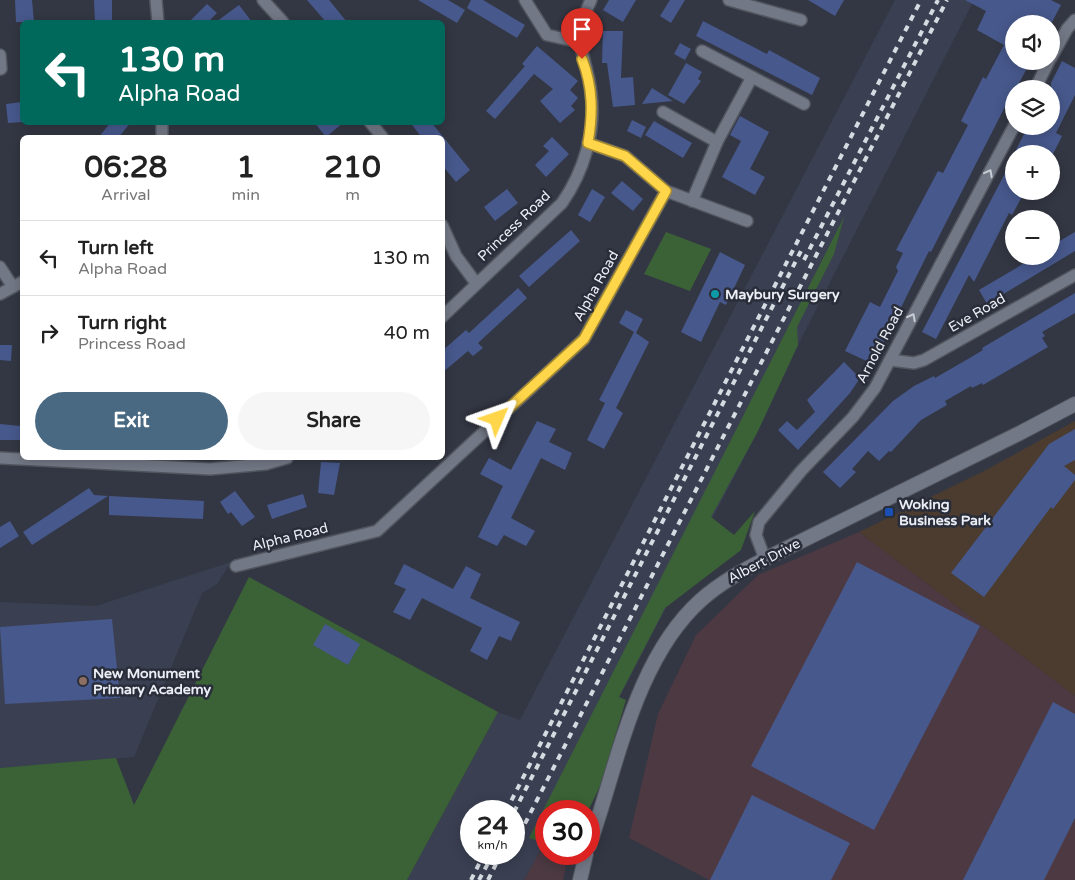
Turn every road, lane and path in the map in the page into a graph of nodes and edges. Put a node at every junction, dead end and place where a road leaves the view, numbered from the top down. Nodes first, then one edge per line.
1 (156, 0) edge
2 (263, 0) edge
3 (525, 0) edge
4 (592, 0) edge
5 (731, 0) edge
6 (158, 20) edge
7 (281, 20) edge
8 (801, 20) dead end
9 (1075, 20) edge
10 (579, 42) junction
11 (1060, 42) edge
12 (702, 51) dead end
13 (0, 55) edge
14 (1, 69) edge
15 (752, 77) junction
16 (804, 104) dead end
17 (663, 112) dead end
18 (1009, 135) edge
19 (717, 142) junction
20 (588, 143) junction
21 (666, 191) junction
22 (692, 201) junction
23 (747, 221) dead end
24 (445, 232) edge
25 (0, 267) edge
26 (1075, 275) edge
27 (476, 283) junction
28 (18, 285) edge
29 (0, 294) edge
30 (445, 314) edge
31 (890, 360) junction
32 (1075, 404) edge
33 (0, 458) edge
34 (20, 459) edge
35 (38, 460) edge
36 (280, 460) edge
37 (765, 559) junction
38 (236, 566) dead end
39 (600, 811) edge
40 (583, 865) edge
41 (580, 880) edge

1 - 6 street
2 - 7 street
3 - 10 street
4 - 10 street, Princess Road
5 - 8 street
9 - 11 street
10 - 20 street, Princess Road
12 - 15 street
13 - 14 street
15 - 16 street
15 - 19 street
17 - 19 street
31 -> 18 street, Arnold Road
19 - 22 street
20 - 21 street
20 - 27 street, Princess Road
21 - 22 street
21 - 38 street, Alpha Road
22 - 23 street
24 - 27 street
25 - 28 street
26 - 31 street, Eve Road
27 - 30 street, Princess Road
28 - 29 street
31 - 37 street, Arnold Road
32 - 37 street, Albert Drive
33 - 34 street
35 - 36 street
37 - 39 street, Albert Drive
40 - 41 street

